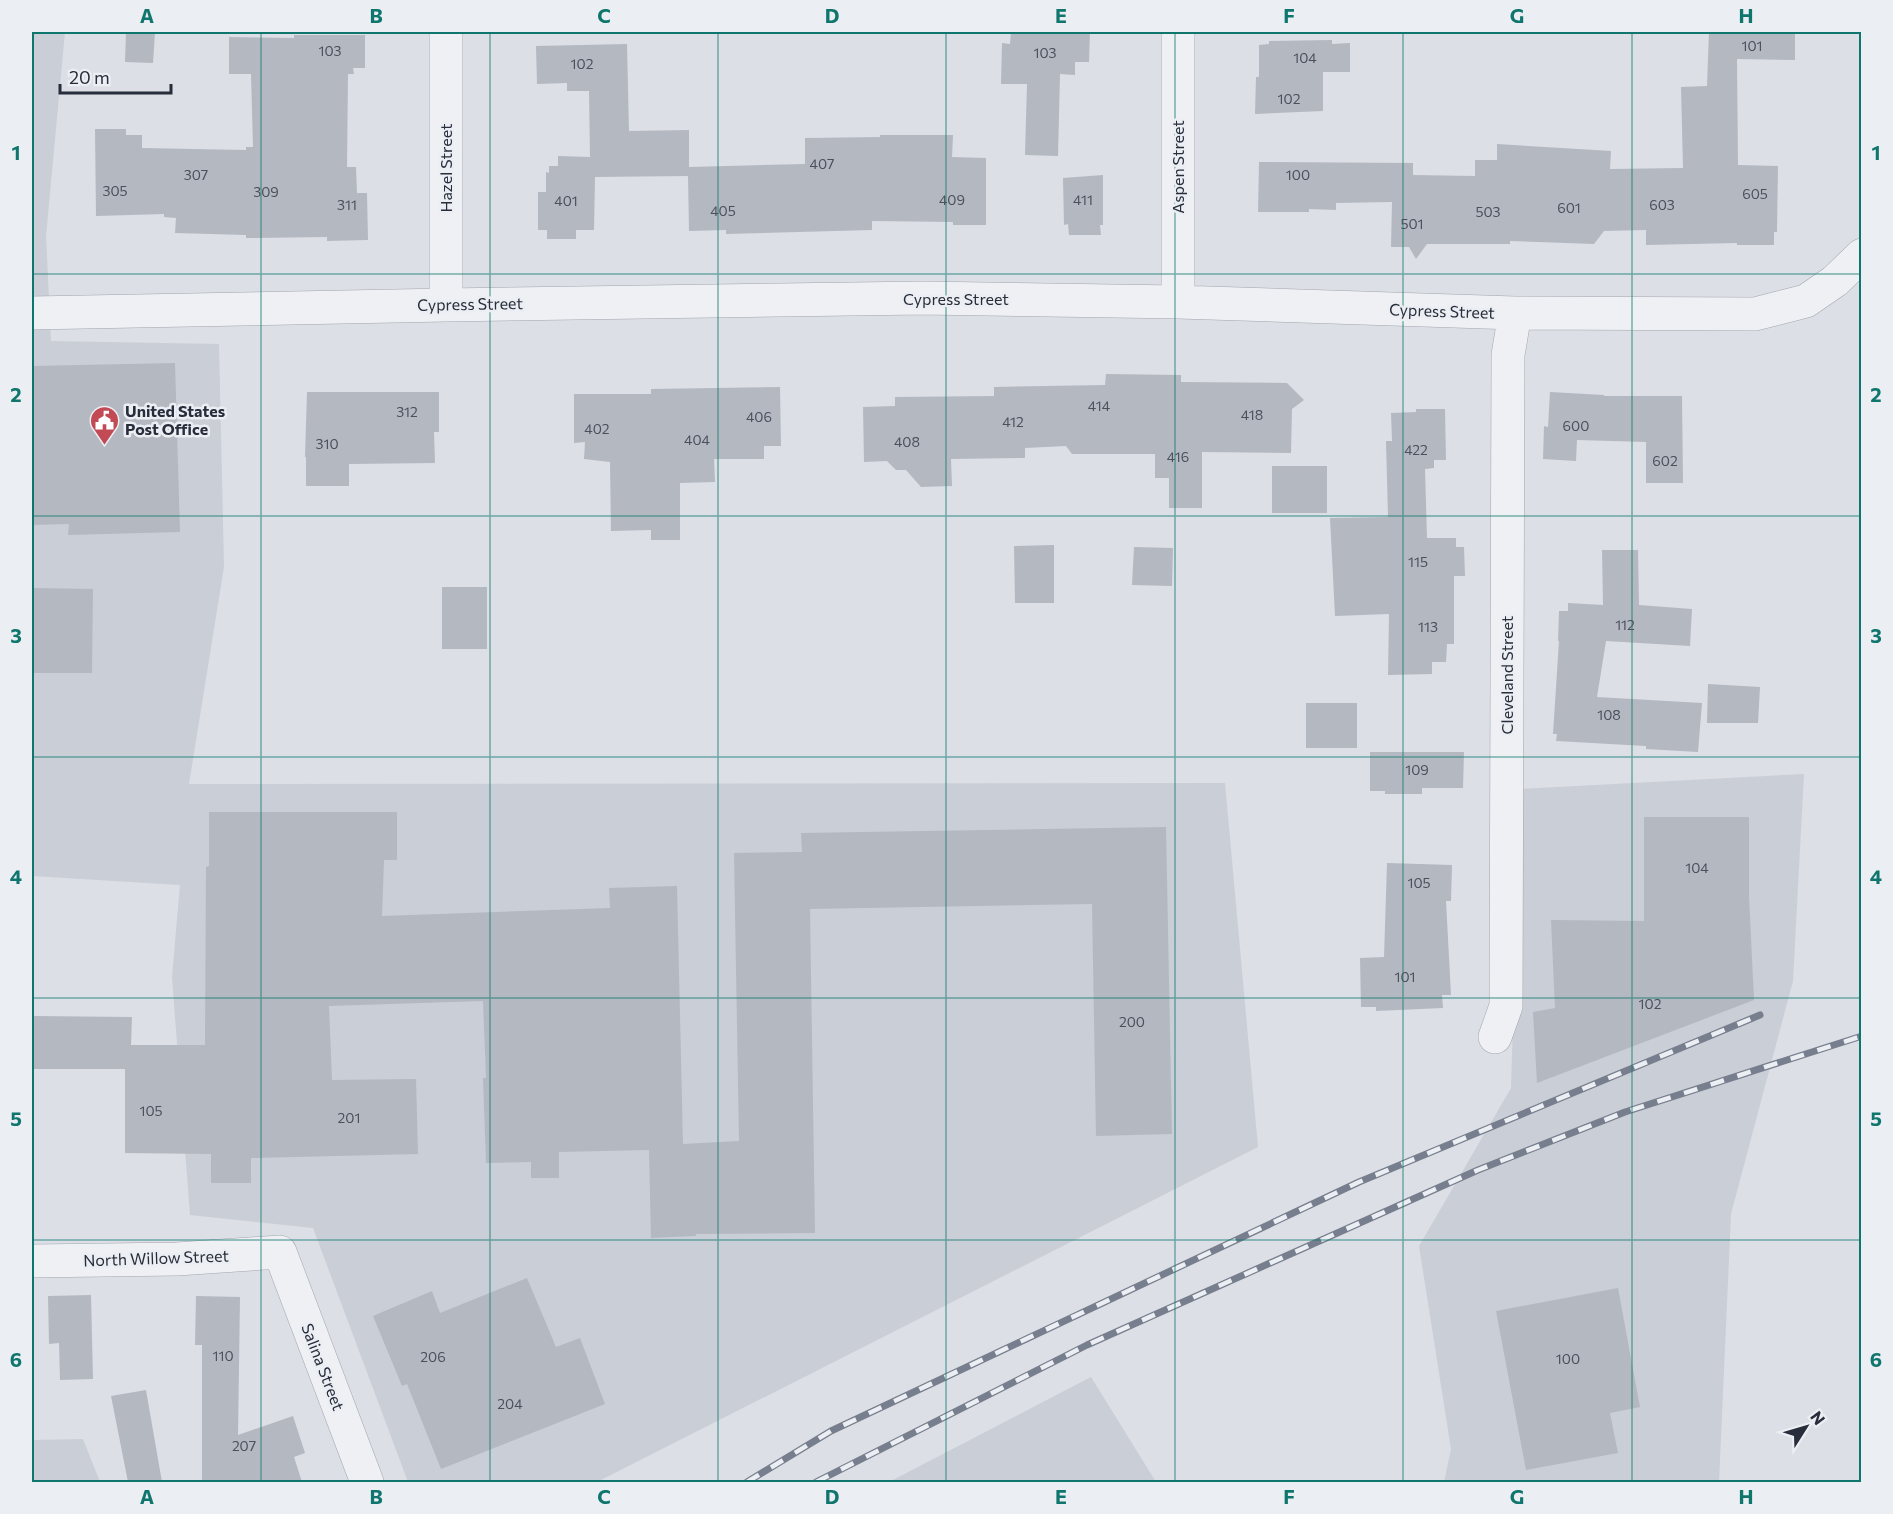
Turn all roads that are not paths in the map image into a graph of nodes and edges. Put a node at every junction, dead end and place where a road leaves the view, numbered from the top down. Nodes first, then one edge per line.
1 (446, 32) edge
2 (1178, 32) edge
3 (1862, 255) edge
4 (1178, 302) junction
5 (446, 305) junction
6 (32, 313) edge
7 (1515, 313) junction
8 (1495, 1037) dead end
9 (280, 1252) joint
10 (32, 1261) edge
11 (367, 1482) edge

1 - 5 street, Hazel Street
2 - 4 street, Aspen Street
3 - 7 street, Cypress Street
4 - 5 street, Cypress Street
4 - 7 street, Cypress Street
5 - 6 street, Cypress Street
7 - 8 street, Cleveland Street
9 - 10 street, North Willow Street
9 - 11 street, Salina Street

